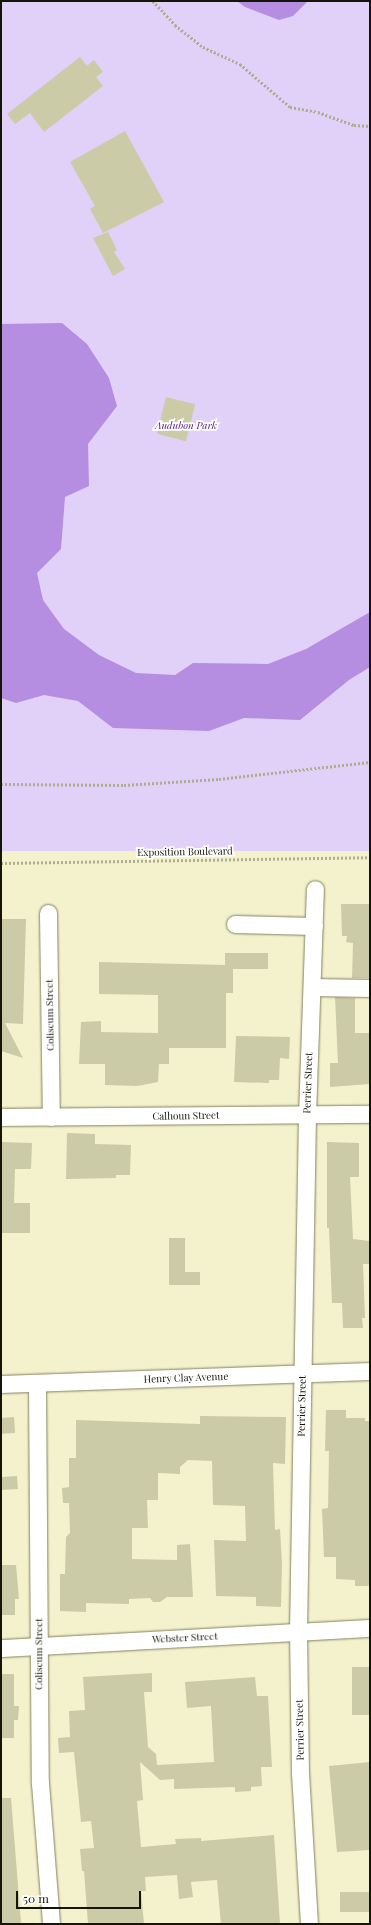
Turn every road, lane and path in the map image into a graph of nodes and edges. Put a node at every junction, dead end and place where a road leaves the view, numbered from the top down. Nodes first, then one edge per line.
1 (153, 1) edge
2 (370, 126) edge
3 (370, 762) edge
4 (1, 784) edge
5 (370, 856) edge
6 (1, 863) edge
7 (315, 889) dead end
8 (48, 913) dead end
9 (235, 924) dead end
10 (314, 926) junction
11 (312, 987) junction
12 (370, 988) edge
13 (370, 1114) edge
14 (307, 1115) junction
15 (1, 1117) edge
16 (51, 1117) junction
17 (370, 1371) edge
18 (302, 1373) junction
19 (1, 1384) edge
20 (37, 1384) junction
21 (370, 1628) edge
22 (298, 1631) junction
23 (39, 1646) junction
24 (1, 1648) edge
25 (51, 1924) edge
26 (309, 1924) edge

1 - 2 path
3 - 4 path
5 - 6 path, Exposition Boulevard
7 - 10 street, Perrier Street
8 - 16 street, Coliseum Street
9 - 10 street
10 - 11 street, Perrier Street
11 - 12 street
11 - 14 street, Perrier Street
13 - 14 street, Calhoun Street
14 - 16 street, Calhoun Street
14 - 18 street, Perrier Street
15 - 16 street, Calhoun Street
17 - 18 street, Henry Clay Avenue
18 - 20 street, Henry Clay Avenue
18 - 22 street, Perrier Street
19 - 20 street, Henry Clay Avenue
20 - 23 street, Coliseum Street
21 - 22 street, Webster Street
22 - 23 street, Webster Street
22 - 26 street, Perrier Street
23 - 24 street, Webster Street
23 - 25 street, Coliseum Street

